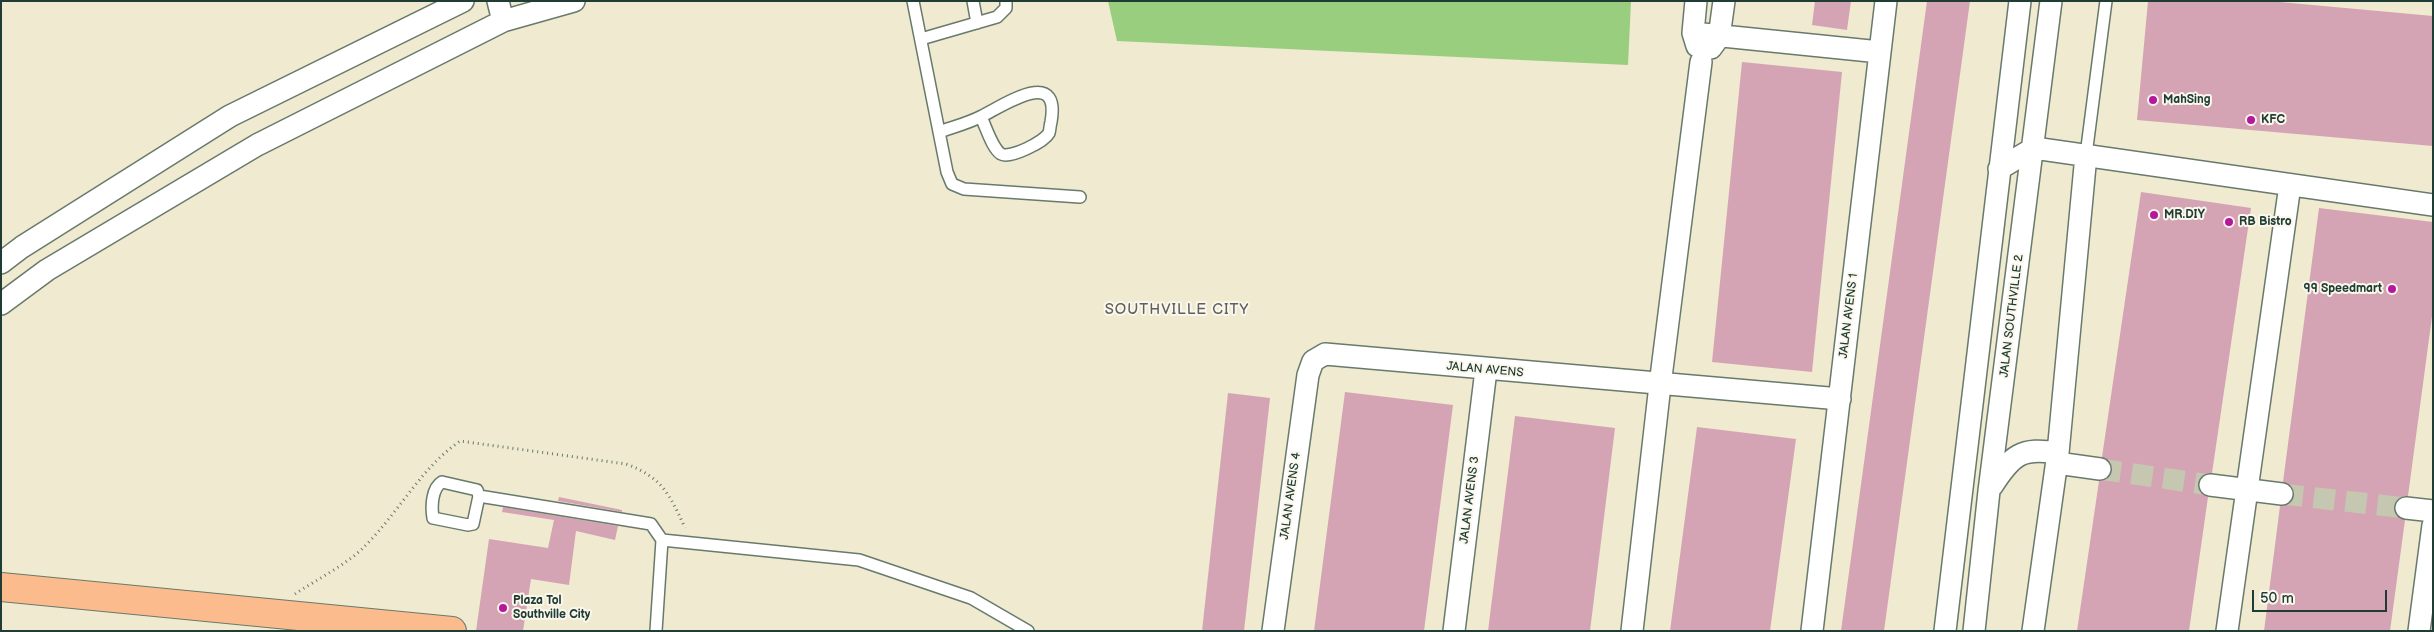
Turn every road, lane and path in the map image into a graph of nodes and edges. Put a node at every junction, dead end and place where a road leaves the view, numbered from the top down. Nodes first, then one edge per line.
1 (464, 1) edge
2 (574, 1) edge
3 (913, 1) edge
4 (973, 1) edge
5 (1006, 1) edge
6 (1696, 1) edge
7 (1724, 1) edge
8 (1886, 1) edge
9 (2020, 1) edge
10 (2051, 1) edge
11 (2106, 1) edge
12 (501, 11) edge
13 (977, 23) junction
14 (1693, 33) junction
15 (1719, 37) junction
16 (921, 39) junction
17 (1880, 52) junction
18 (1701, 62) junction
19 (981, 117) junction
20 (939, 132) junction
21 (2034, 148) junction
22 (2086, 155) junction
23 (1999, 169) junction
24 (2290, 184) junction
25 (1080, 197) dead end
26 (2433, 205) edge
27 (1, 263) edge
28 (1, 304) edge
29 (1312, 361) joint
30 (1486, 370) junction
31 (1660, 385) junction
32 (1840, 399) junction
33 (2058, 458) junction
34 (2100, 469) tunnel mouth
35 (2210, 485) tunnel mouth
36 (2247, 489) junction
37 (1990, 491) junction
38 (2282, 494) tunnel mouth
39 (479, 496) junction
40 (2406, 508) tunnel mouth
41 (2433, 511) edge
42 (2433, 525) edge
43 (662, 540) junction
44 (1, 587) edge
45 (452, 631) edge
46 (656, 631) edge
47 (1028, 631) edge
48 (1273, 631) edge
49 (1454, 631) edge
50 (1632, 631) edge
51 (1812, 631) edge
52 (1945, 631) edge
53 (1974, 631) edge
54 (2032, 631) edge
55 (2227, 631) edge
56 (2419, 631) edge

1 - 27 street
2 - 12 street
3 - 16 lane
4 - 13 lane
5 - 13 lane
6 - 14 street
7 - 15 street
8 - 17 street, JALAN AVENS 1
9 - 23 street
10 - 21 street, JALAN SOUTHVILLE 2
11 - 22 lane
12 - 28 street
13 - 16 lane
14 - 15 street
14 - 18 street
15 - 17 street
15 - 18 street
16 - 20 lane
17 - 32 street, JALAN AVENS 1
18 - 31 street
19 - 19 lane
19 - 20 lane
20 - 25 lane
21 - 22 street
21 - 23 street
21 - 37 street, JALAN SOUTHVILLE 2
22 - 24 street
22 - 33 street
23 - 52 street
24 - 26 street
24 - 36 street
29 - 30 street, JALAN AVENS
29 - 48 street, JALAN AVENS 4
30 - 31 street, JALAN AVENS
30 - 49 street, JALAN AVENS 3
31 - 32 street, JALAN AVENS
31 - 50 street
32 - 51 street, JALAN AVENS 1
33 - 34 street
33 - 37 street
33 - 54 street
35 - 36 street
36 - 38 street
36 - 55 street
37 - 53 street, JALAN SOUTHVILLE 2
39 - 39 lane
39 - 43 lane
40 - 41 street
42 - 56 street
43 - 46 lane
43 - 47 lane
44 - 45 highway

